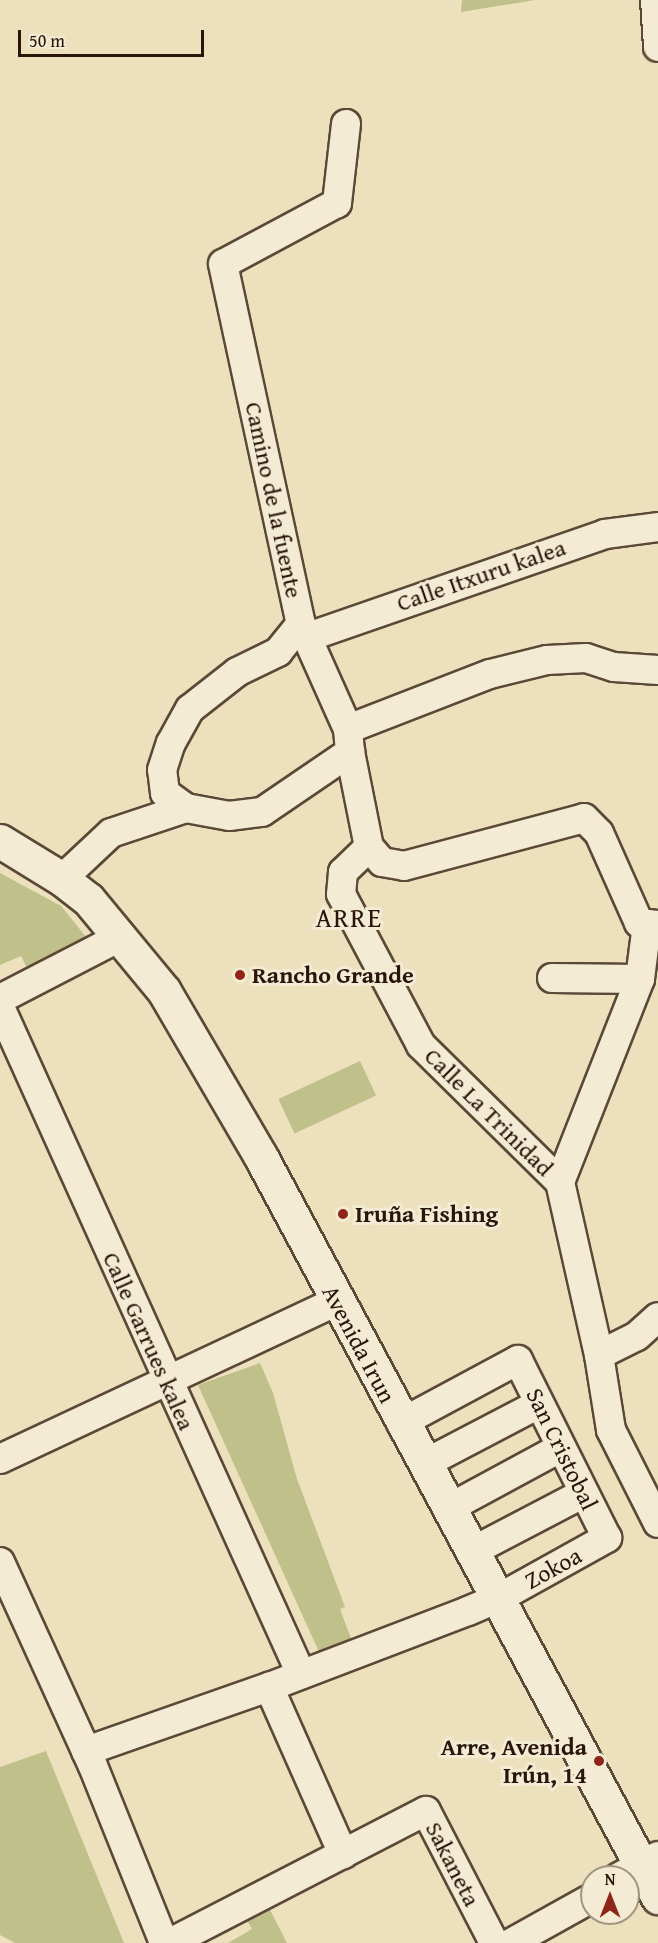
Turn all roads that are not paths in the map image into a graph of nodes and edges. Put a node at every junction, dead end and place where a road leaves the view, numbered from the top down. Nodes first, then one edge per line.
1 (655, 0) edge
2 (658, 47) edge
3 (346, 124) dead end
4 (658, 527) edge
5 (305, 630) junction
6 (658, 670) edge
7 (349, 740) junction
8 (186, 808) junction
9 (0, 841) edge
10 (369, 847) junction
11 (62, 879) junction
12 (653, 925) edge
13 (122, 936) junction
14 (552, 978) dead end
15 (640, 979) junction
16 (0, 999) edge
17 (0, 1007) edge
18 (560, 1182) junction
19 (335, 1302) junction
20 (658, 1317) edge
21 (599, 1356) junction
22 (166, 1381) junction
23 (539, 1404) junction
24 (401, 1423) junction
25 (560, 1448) junction
26 (0, 1459) edge
27 (426, 1463) junction
28 (582, 1494) junction
29 (451, 1507) junction
30 (658, 1523) edge
31 (607, 1538) joint
32 (473, 1551) junction
33 (0, 1562) edge
34 (499, 1598) junction
35 (301, 1674) junction
36 (271, 1693) junction
37 (86, 1751) junction
38 (343, 1854) junction
39 (639, 1865) edge
40 (640, 1866) edge
41 (658, 1897) edge
42 (580, 1903) edge
43 (499, 1940) edge
44 (164, 1943) edge
45 (170, 1943) edge

1 - 2 street
3 - 5 street, Camino de la fuente
4 - 5 street, Calle Itxuru kalea
5 - 7 street, Camino de la fuente
5 - 8 street
6 - 7 street
7 - 8 street
7 - 10 street
8 - 11 street
9 - 11 street, Avenida Irun
10 - 12 street
10 - 18 street, Calle La Trinidad
11 - 13 street, Avenida Irun
12 - 15 street
13 - 16 street
13 - 19 street, Avenida Irun
14 - 15 street
15 - 18 street
17 - 22 street, Calle Garrues kalea
18 - 21 street, Calle La Trinidad
19 - 22 street
19 - 24 street, Avenida Irun
20 - 21 street
21 - 30 street, Calle La Trinidad
22 - 26 street
22 - 35 street, Calle Garrues kalea
23 - 24 street, San Cristobal
23 - 25 street, San Cristobal
23 - 27 street
24 - 27 street, Avenida Irun
25 - 28 street, San Cristobal
25 - 29 street
27 - 29 street, Avenida Irun
28 - 31 street, San Cristobal
28 - 32 street
29 - 32 street, Avenida Irun
31 - 34 street, Zokoa
32 - 34 street, Avenida Irun
33 - 37 street
34 - 35 street
34 - 39 street, Avenida Irun
35 - 36 street
36 - 37 street
36 - 38 street
37 - 44 street
38 - 43 street, Sakaneta
38 - 45 street, Sakaneta
40 - 41 street, Avenida Irun
42 - 43 street

